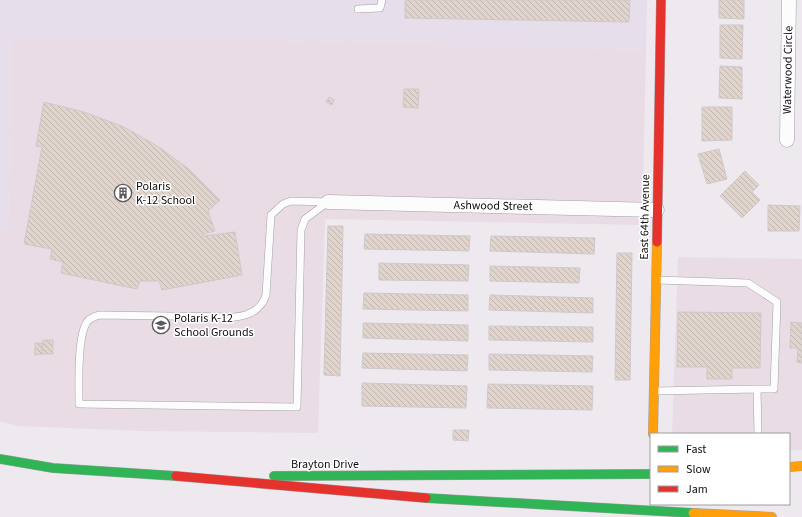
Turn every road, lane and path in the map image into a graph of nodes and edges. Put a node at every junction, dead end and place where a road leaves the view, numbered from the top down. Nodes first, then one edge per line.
1 (382, 0) edge
2 (661, 0) edge
3 (789, 0) edge
4 (358, 9) dead end
5 (787, 140) dead end
6 (328, 202) junction
7 (657, 210) junction
8 (656, 280) junction
9 (757, 389) junction
10 (654, 391) junction
11 (653, 433) edge
12 (758, 433) edge
13 (0, 459) edge
14 (802, 466) edge
15 (790, 467) edge
16 (650, 474) edge
17 (176, 476) junction
18 (772, 517) edge

1 - 4 lane
2 - 7 main road, East 64th Avenue
3 - 5 street, Waterwood Circle
6 - 6 lane
6 - 7 street, Ashwood Street
7 - 8 main road, East 64th Avenue
8 - 9 lane
8 - 10 main road, East 64th Avenue
9 - 10 lane
9 - 12 lane
10 - 11 main road, East 64th Avenue
13 - 17 main road, Brayton Drive
14 - 15 main road
16 - 17 main road, Brayton Drive
17 - 18 main road

